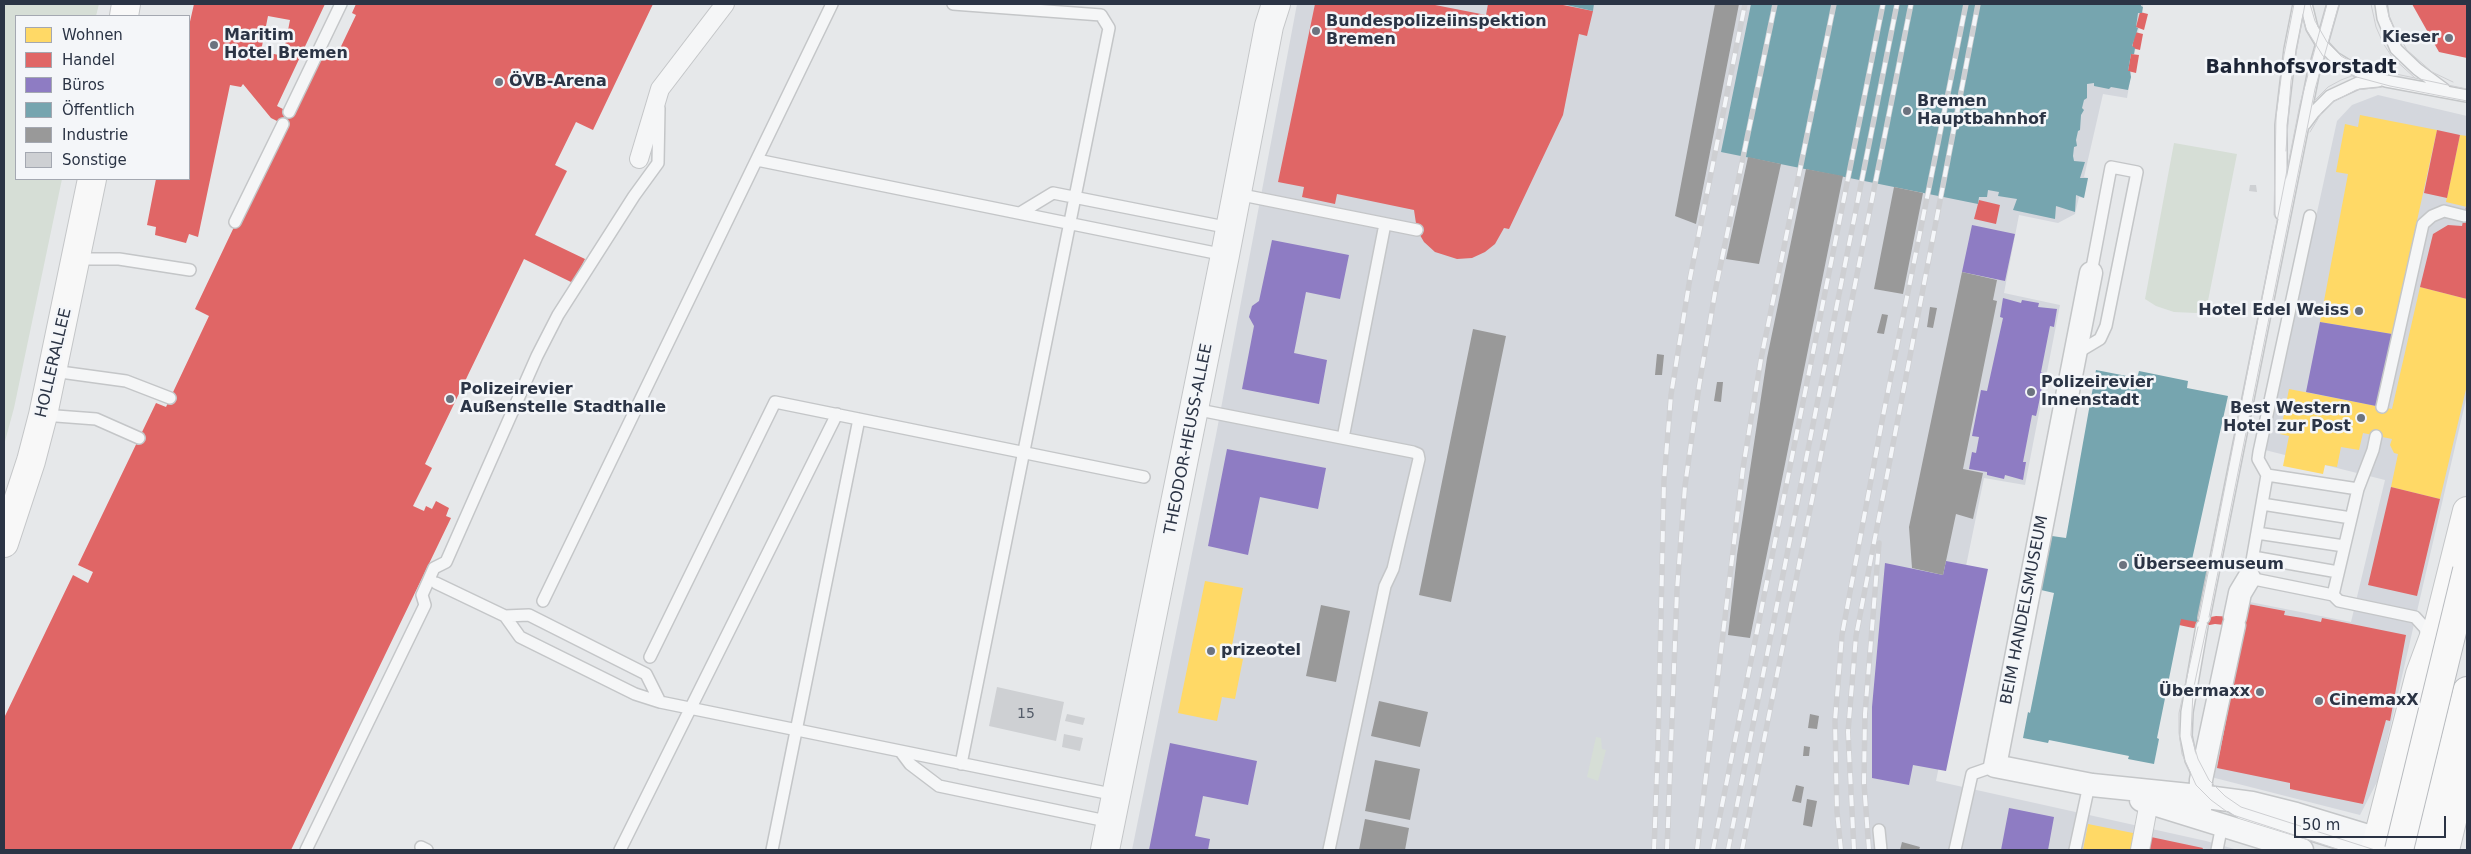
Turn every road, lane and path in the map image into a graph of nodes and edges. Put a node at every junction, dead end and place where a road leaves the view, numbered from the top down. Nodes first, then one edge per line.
1 (341, 4) edge
2 (725, 4) edge
3 (832, 4) edge
4 (953, 4) edge
5 (2299, 4) edge
6 (2306, 4) edge
7 (2333, 4) edge
8 (2381, 4) edge
9 (987, 5) edge
10 (1271, 11) edge
11 (2321, 43) junction
12 (2386, 81) junction
13 (660, 90) junction
14 (2448, 92) junction
15 (2467, 96) edge
16 (289, 112) dead end
17 (283, 124) dead end
18 (2303, 128) junction
19 (639, 159) dead end
20 (757, 160) junction
21 (92, 180) edge
22 (1237, 194) junction
23 (1075, 197) junction
24 (1020, 213) junction
25 (2310, 216) dead end
26 (2464, 216) dead end
27 (235, 222) dead end
28 (1070, 224) junction
29 (1385, 224) junction
30 (1230, 228) junction
31 (1417, 230) dead end
32 (2282, 233) junction
33 (1226, 255) junction
34 (77, 259) junction
35 (190, 270) dead end
36 (2091, 273) joint
37 (2075, 354) junction
38 (52, 371) junction
39 (170, 398) dead end
40 (2382, 407) dead end
41 (1194, 409) junction
42 (837, 414) junction
43 (43, 415) junction
44 (859, 419) junction
45 (2376, 436) dead end
46 (139, 438) dead end
47 (1343, 438) junction
48 (1024, 452) junction
49 (2267, 475) junction
50 (1144, 477) dead end
51 (2358, 490) junction
52 (2262, 504) junction
53 (2467, 511) edge
54 (2351, 518) junction
55 (2257, 533) junction
56 (4, 543) edge
57 (2344, 546) junction
58 (2251, 567) junction
59 (2467, 570) edge
60 (2338, 572) junction
61 (436, 583) dead end
62 (2333, 595) junction
63 (543, 601) dead end
64 (2467, 608) edge
65 (505, 616) junction
66 (2435, 636) junction
67 (650, 657) dead end
68 (2467, 691) edge
69 (660, 702) junction
70 (690, 708) junction
71 (796, 730) junction
72 (901, 752) junction
73 (2467, 759) edge
74 (961, 764) junction
75 (1995, 766) junction
76 (2091, 785) junction
77 (2206, 791) junction
78 (1116, 795) junction
79 (2149, 802) junction
80 (2241, 813) junction
81 (2200, 818) junction
82 (1111, 822) junction
83 (2222, 825) junction
84 (1879, 830) dead end
85 (2378, 847) edge
86 (306, 850) edge
87 (620, 850) edge
88 (772, 850) edge
89 (1105, 850) edge
90 (1329, 850) edge
91 (1881, 850) edge
92 (1955, 850) edge
93 (2075, 850) edge
94 (2140, 850) edge
95 (2217, 850) edge
96 (2303, 850) edge
97 (2415, 850) edge
98 (2428, 850) edge
99 (2445, 850) edge

1 - 16 lane
2 - 13 street
3 - 20 lane
4 - 9 lane
5 - 32 lane
6 - 11 lane
7 - 11 lane
8 - 14 lane
9 - 23 lane
10 - 22 street, THEODOR-HEUSS-ALLEE
11 - 12 lane
11 - 18 lane
12 - 14 lane
12 - 18 lane
13 - 19 street
13 - 86 lane
14 - 15 lane
17 - 27 lane
18 - 32 lane
20 - 24 lane
20 - 63 lane
21 - 34 main road, HOLLERALLEE
22 - 29 lane
22 - 30 street, THEODOR-HEUSS-ALLEE
23 - 24 lane
23 - 28 lane
23 - 30 lane
24 - 28 lane
25 - 49 lane
26 - 40 lane
28 - 33 lane
28 - 48 lane
29 - 31 lane
29 - 47 lane
30 - 33 street, THEODOR-HEUSS-ALLEE
32 - 77 lane
33 - 41 street, THEODOR-HEUSS-ALLEE
34 - 35 lane
34 - 38 main road, HOLLERALLEE
36 - 37 street, BEIM HANDELSMUSEUM
36 - 37 lane, BEIM HANDELSMUSEUM
37 - 75 street, BEIM HANDELSMUSEUM
38 - 39 lane
38 - 43 main road, HOLLERALLEE
41 - 47 lane
41 - 78 street, THEODOR-HEUSS-ALLEE
42 - 44 lane
42 - 67 lane
42 - 70 lane
43 - 46 lane
43 - 56 main road, HOLLERALLEE
44 - 48 lane
44 - 71 lane
45 - 51 lane
47 - 90 lane
48 - 50 lane
48 - 74 lane
49 - 51 lane
49 - 52 lane
51 - 54 lane
52 - 54 lane
52 - 55 lane
53 - 66 main road
54 - 57 lane
55 - 57 lane
55 - 58 lane
57 - 60 lane
58 - 60 lane
58 - 62 lane
58 - 77 street
59 - 85 main road, bridge
60 - 62 lane
61 - 65 lane
62 - 66 lane
64 - 66 main road
65 - 69 lane
65 - 69 lane
66 - 85 main road
68 - 98 main road
69 - 70 lane
70 - 71 lane
70 - 87 lane
71 - 72 lane
71 - 88 lane
72 - 74 lane
72 - 82 lane
73 - 99 main road
74 - 78 lane
75 - 76 street
75 - 92 lane
76 - 77 street
76 - 79 street
76 - 93 lane
77 - 80 lane
77 - 81 street
77 - 85 street
78 - 82 street, THEODOR-HEUSS-ALLEE
79 - 81 street
79 - 94 street
80 - 85 lane
80 - 96 lane
81 - 83 street
82 - 89 street, THEODOR-HEUSS-ALLEE
83 - 95 lane
83 - 96 street
84 - 91 lane
85 - 97 main road

